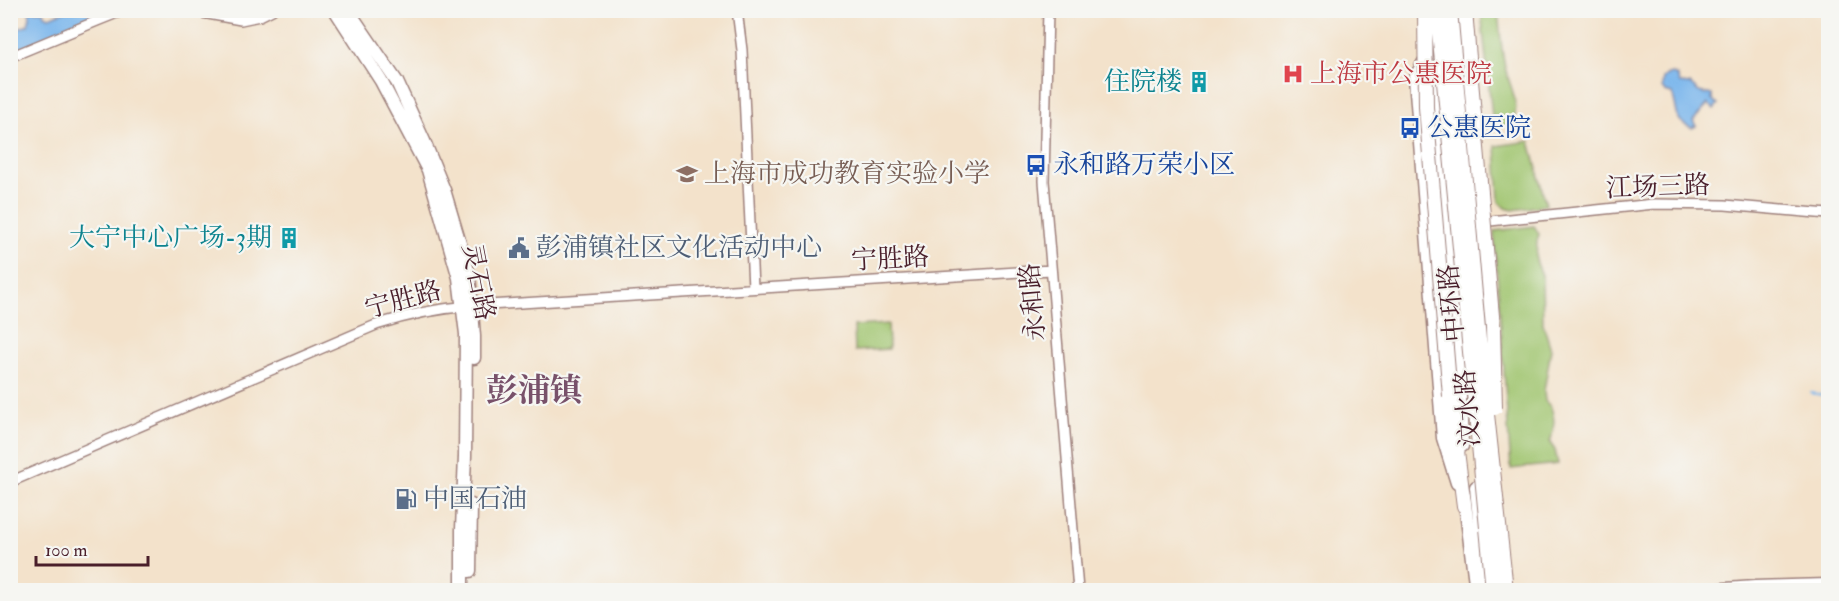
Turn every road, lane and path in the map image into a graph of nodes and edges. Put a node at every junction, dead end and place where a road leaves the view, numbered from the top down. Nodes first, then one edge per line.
1 (129, 10) edge
2 (177, 10) edge
3 (272, 10) edge
4 (335, 10) edge
5 (348, 10) edge
6 (737, 10) edge
7 (1048, 10) edge
8 (1427, 10) edge
9 (1438, 10) edge
10 (1448, 10) edge
11 (1458, 10) edge
12 (1466, 10) edge
13 (1471, 10) edge
14 (1448, 36) junction
15 (1432, 48) junction
16 (10, 57) edge
17 (1466, 60) junction
18 (1828, 214) edge
19 (1490, 221) junction
20 (1479, 236) junction
21 (1051, 270) junction
22 (753, 288) junction
23 (467, 306) junction
24 (1456, 336) junction
25 (1437, 364) junction
26 (1494, 476) junction
27 (10, 482) edge
28 (1476, 486) junction
29 (1500, 502) junction
30 (1464, 506) junction
31 (1493, 521) junction
32 (1468, 525) junction
33 (1473, 573) junction
34 (1828, 585) edge
35 (462, 591) edge
36 (470, 591) edge
37 (1078, 591) edge
38 (1476, 591) edge
39 (1485, 591) edge
40 (1493, 591) edge
41 (1500, 591) edge
42 (1509, 591) edge
43 (1712, 591) edge

1 - 16 street
2 - 3 street
4 - 23 main road, 灵石路
5 - 23 main road, 灵石路
6 - 22 street
7 - 21 street, 永和路
8 - 15 main road, 汶水路
8 - 30 highway, bridge
9 - 28 main road
9 - 40 highway, 中环路, bridge
10 - 14 main road
10 - 26 highway, 中环路, bridge
11 - 17 main road, 汶水路
12 - 17 highway
13 - 19 main road
14 - 17 main road
14 - 31 main road
15 - 24 main road, 汶水路
15 - 25 main road
17 - 20 main road, 汶水路
17 - 26 highway, bridge
18 - 19 street, 江场三路
19 - 20 main road
20 - 29 main road, 汶水路
21 - 22 street, 宁胜路
21 - 37 street, 永和路
22 - 23 street, 宁胜路
23 - 27 street, 宁胜路
23 - 35 main road, 灵石路
23 - 36 main road, 灵石路
24 - 25 main road
24 - 30 main road, 汶水路
25 - 30 main road
26 - 42 highway, 中环路, bridge
28 - 32 main road
28 - 39 main road
29 - 31 main road
29 - 42 main road, 汶水路
30 - 32 main road, 汶水路
31 - 41 main road
32 - 33 main road, 汶水路
33 - 38 main road, 汶水路
33 - 39 main road
34 - 43 main road

